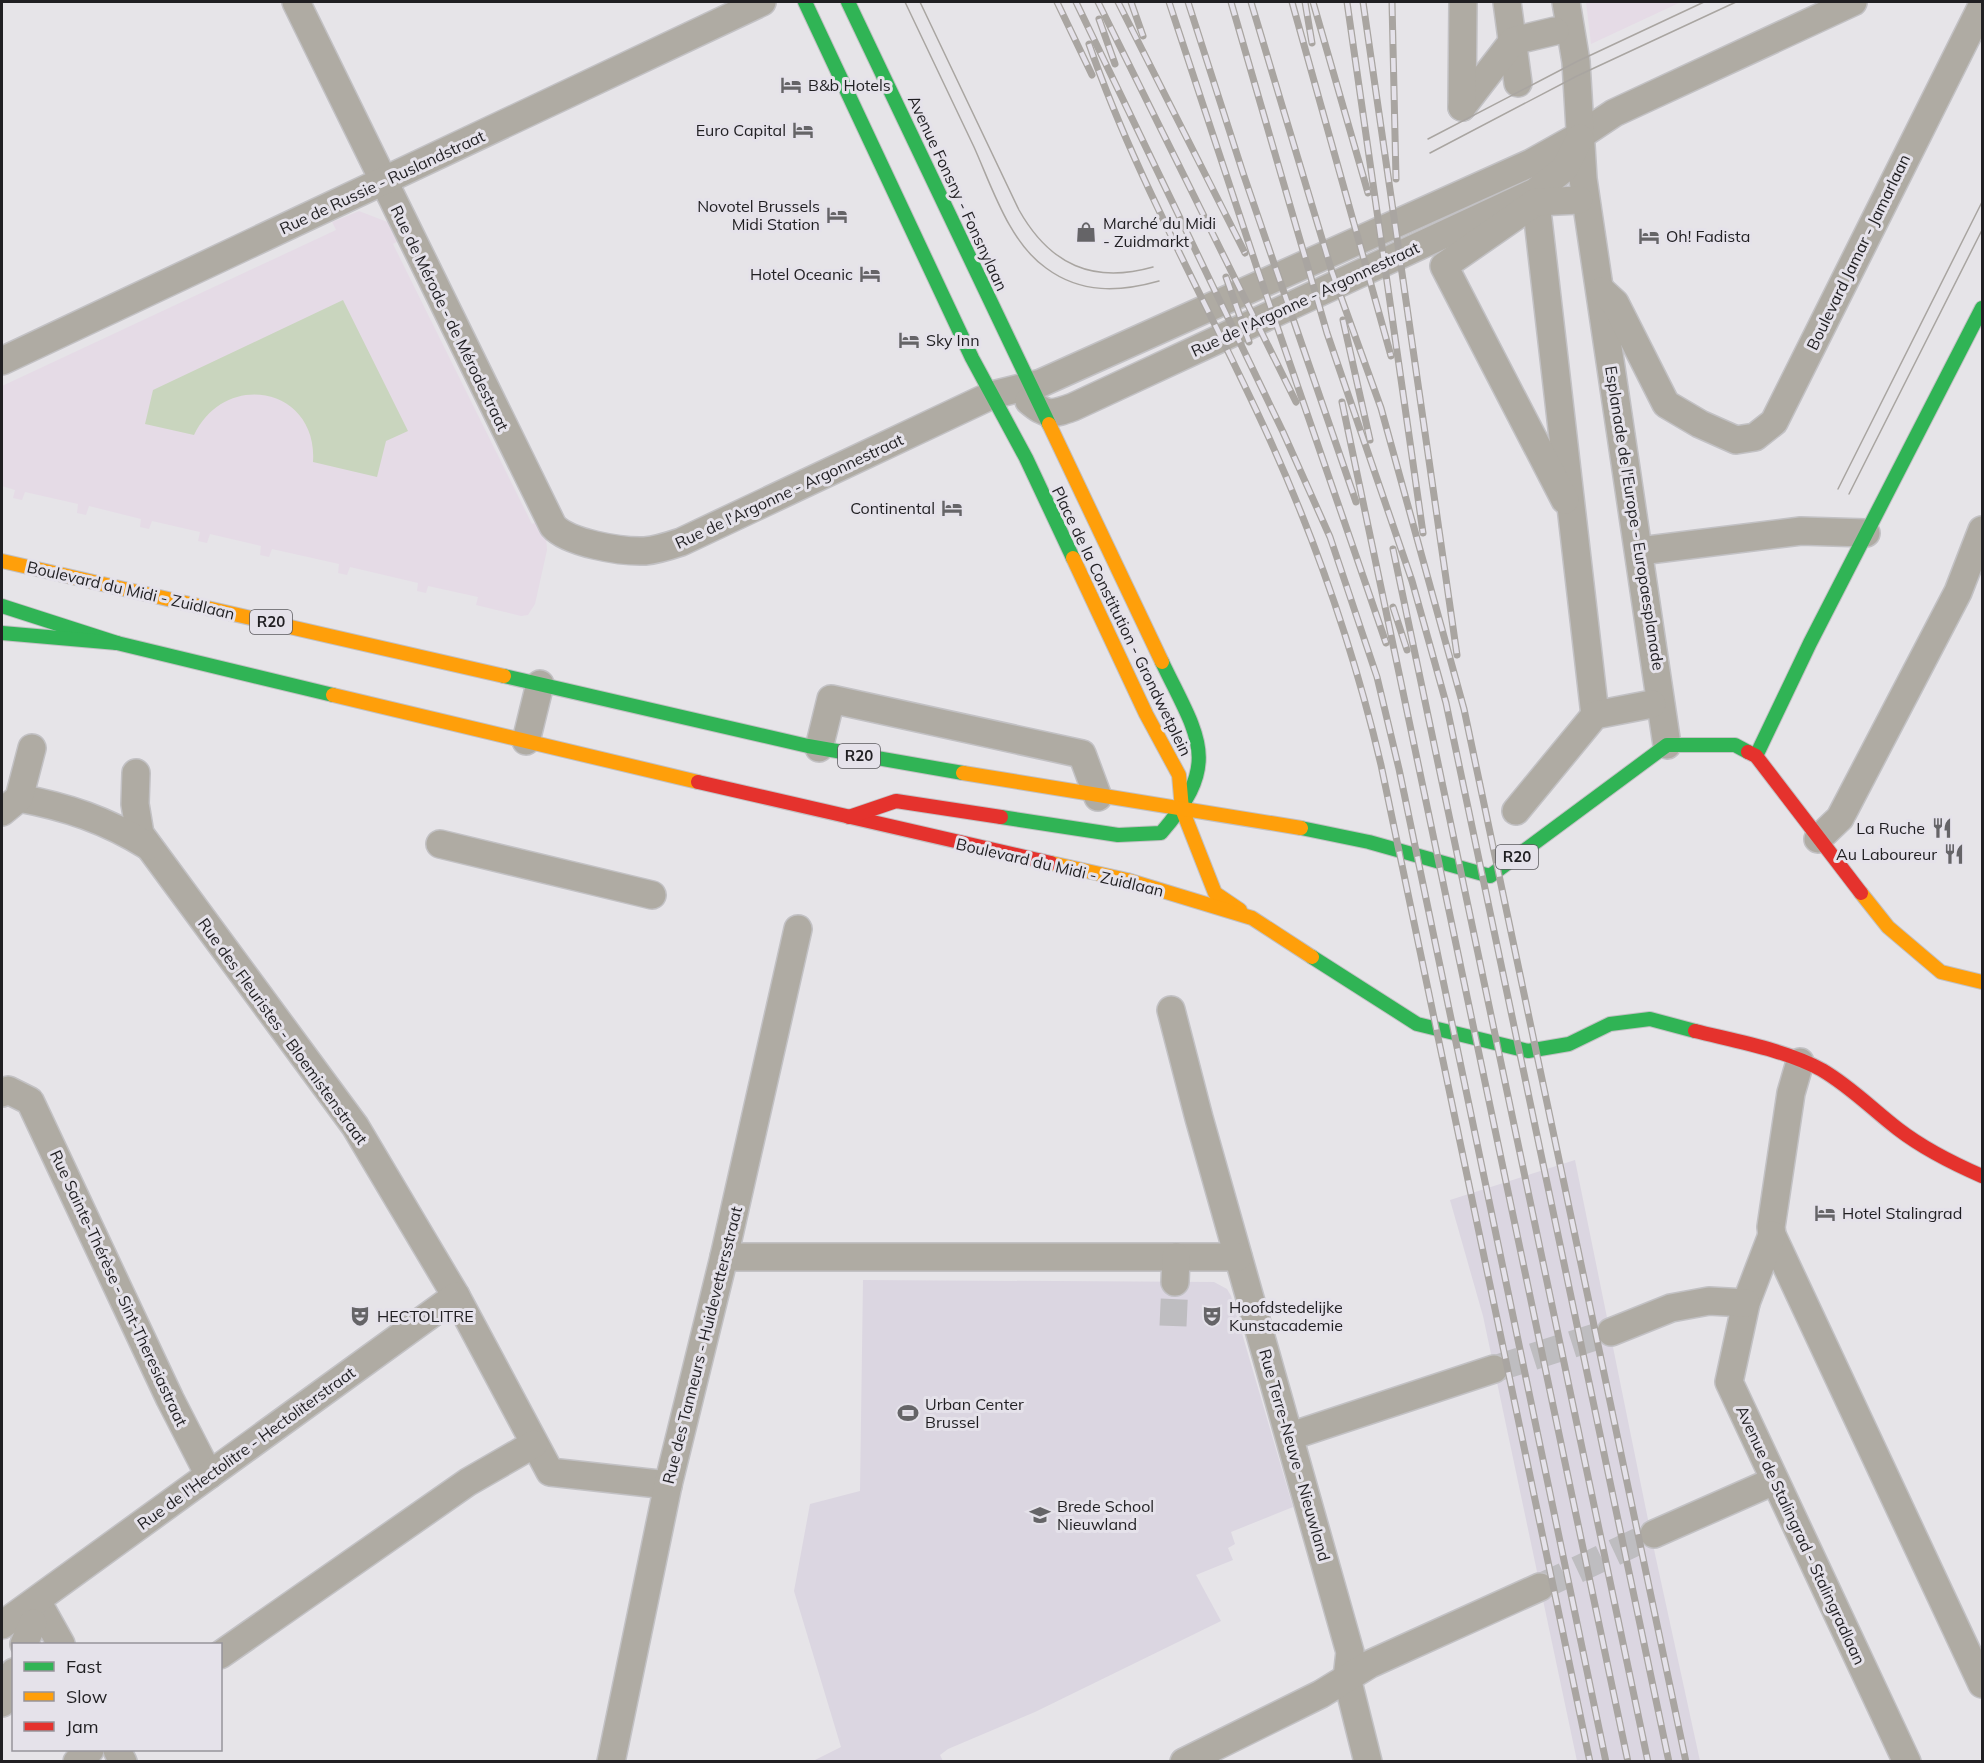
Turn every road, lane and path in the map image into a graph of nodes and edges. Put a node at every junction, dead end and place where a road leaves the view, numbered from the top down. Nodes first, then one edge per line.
1 (296, 2) edge
2 (762, 2) edge
3 (805, 2) edge
4 (848, 2) edge
5 (1463, 2) edge
6 (1507, 2) edge
7 (1566, 2) edge
8 (1854, 2) edge
9 (1982, 8) edge
10 (1555, 31) dead end
11 (1513, 41) junction
12 (1518, 83) dead end
13 (1581, 135) junction
14 (383, 182) junction
15 (1578, 200) dead end
16 (1536, 202) junction
17 (1600, 290) junction
18 (1983, 308) edge
19 (1133, 341) junction
20 (2, 361) edge
21 (1148, 373) junction
22 (1022, 397) junction
23 (1700, 424) joint
24 (1574, 517) junction
25 (1983, 530) edge
26 (1866, 533) junction
27 (561, 535) joint
28 (1640, 551) junction
29 (2, 561) edge
30 (2, 606) edge
31 (2, 633) edge
32 (117, 643) junction
33 (540, 684) junction
34 (1652, 704) dead end
35 (1595, 715) junction
36 (1198, 737) joint
37 (526, 741) junction
38 (1667, 745) junction
39 (32, 748) dead end
40 (819, 748) junction
41 (1756, 756) junction
42 (136, 773) dead end
43 (1098, 797) junction
44 (10, 805) edge
45 (1182, 809) junction
46 (1516, 811) dead end
47 (847, 818) junction
48 (1818, 839) junction
49 (440, 844) dead end
50 (148, 846) junction
51 (652, 895) dead end
52 (1252, 918) junction
53 (798, 929) dead end
54 (1983, 982) edge
55 (1171, 1010) dead end
56 (1800, 1062) junction
57 (2, 1093) edge
58 (1983, 1176) edge
59 (1772, 1235) junction
60 (724, 1257) junction
61 (1238, 1257) junction
62 (456, 1296) junction
63 (1746, 1303) junction
64 (1611, 1332) tunnel mouth
65 (1494, 1369) tunnel mouth
66 (1290, 1436) junction
67 (534, 1444) junction
68 (209, 1475) junction
69 (1774, 1481) junction
70 (668, 1485) junction
71 (1654, 1534) tunnel mouth
72 (1540, 1587) tunnel mouth
73 (31, 1623) edge
74 (2, 1625) edge
75 (60, 1643) edge
76 (222, 1654) edge
77 (12, 1677) edge
78 (1347, 1678) junction
79 (1983, 1684) edge
80 (2, 1703) edge
81 (611, 1761) edge
82 (1184, 1761) edge
83 (1368, 1761) edge
84 (1907, 1761) edge

1 - 14 street, Rue de Mérode - de Mérodestraat
2 - 14 street, Rue de Russie - Ruslandstraat
3 - 22 main road
4 - 22 main road, Avenue Fonsny - Fonsnylaan
5 - 11 street
6 - 11 street
7 - 13 street, Esplanade de l'Europe - Europaesplanade
8 - 13 street, Rue de l'Argonne - Argonnestraat
9 - 23 street, Boulevard Jamar - Jamarlaan
10 - 11 street
11 - 12 street
13 - 17 street, Esplanade de l'Europe - Europaesplanade
13 - 19 street, Rue de l'Argonne - Argonnestraat
13 - 21 street, Rue de l'Argonne - Argonnestraat
14 - 20 street, Rue de Russie - Ruslandstraat
14 - 27 street, Rue de Mérode - de Mérodestraat
15 - 16 street
16 - 24 street
16 - 24 street
17 - 23 street, Esplanade de l'Europe - Europaesplanade
17 - 28 street, Esplanade de l'Europe - Europaesplanade
18 - 26 main road
19 - 21 street
19 - 22 street, Rue de l'Argonne - Argonnestraat
21 - 22 street, Rue de l'Argonne - Argonnestraat
22 - 27 street, Rue de l'Argonne - Argonnestraat
22 - 36 main road, Place de la Constitution - Grondwetplein
22 - 45 main road, Place de la Constitution - Grondwetplein
24 - 35 street
25 - 48 street
26 - 28 street
26 - 41 main road
28 - 38 street, Esplanade de l'Europe - Europaesplanade
29 - 33 main road, Boulevard du Midi - Zuidlaan / R20
30 - 32 main road, Boulevard du Midi - Zuidlaan
31 - 32 main road, Boulevard du Midi - Zuidlaan
32 - 37 main road, Boulevard du Midi - Zuidlaan
33 - 37 street
33 - 40 main road, Boulevard du Midi - Zuidlaan / R20
34 - 35 street
35 - 46 street
36 - 45 main road, Boulevard du Midi - Zuidlaan
37 - 47 main road, Boulevard du Midi - Zuidlaan
38 - 41 main road
38 - 45 main road, Boulevard du Midi - Zuidlaan / R20
39 - 44 street
40 - 43 main road, Boulevard du Midi - Zuidlaan / R20
40 - 43 street
41 - 48 main road
42 - 50 street, Rue des Fleuristes - Bloemistenstraat
43 - 45 main road, Boulevard du Midi - Zuidlaan / R20
44 - 50 street
45 - 47 main road, Boulevard du Midi - Zuidlaan
45 - 52 main road, Place de la Constitution - Grondwetplein
47 - 52 main road, Boulevard du Midi - Zuidlaan
48 - 54 main road
49 - 51 street
50 - 62 street, Rue des Fleuristes - Bloemistenstraat
52 - 56 main road, Boulevard du Midi - Zuidlaan
53 - 60 street, Rue des Tanneurs - Huidevettersstraat
55 - 61 street, Rue Terre-Neuve - Nieuwland
56 - 58 main road, Boulevard du Midi - Zuidlaan
56 - 59 street, Avenue de Stalingrad - Stalingradlaan
57 - 68 street, Rue Sainte-Thérèse - Sint-Theresiastraat
59 - 63 street, Avenue de Stalingrad - Stalingradlaan
59 - 79 street
60 - 61 street
60 - 70 street, Rue des Tanneurs - Huidevettersstraat
61 - 66 street, Rue Terre-Neuve - Nieuwland
62 - 67 street, Rue des Fleuristes - Bloemistenstraat
62 - 68 street, Rue de l'Hectolitre - Hectoliterstraat
63 - 64 street
63 - 69 street, Avenue de Stalingrad - Stalingradlaan
65 - 66 street
66 - 78 street, Rue Terre-Neuve - Nieuwland
67 - 70 street, Rue des Fleuristes - Bloemistenstraat
67 - 76 street
68 - 73 street, Rue de l'Hectolitre - Hectoliterstraat
69 - 71 street
69 - 84 street, Avenue de Stalingrad - Stalingradlaan
70 - 81 street, Rue des Tanneurs - Huidevettersstraat
72 - 78 street
73 - 74 street, Rue de l'Hectolitre - Hectoliterstraat
73 - 75 street
77 - 80 street
78 - 82 street
78 - 83 street, Rue Terre-Neuve - Nieuwland

